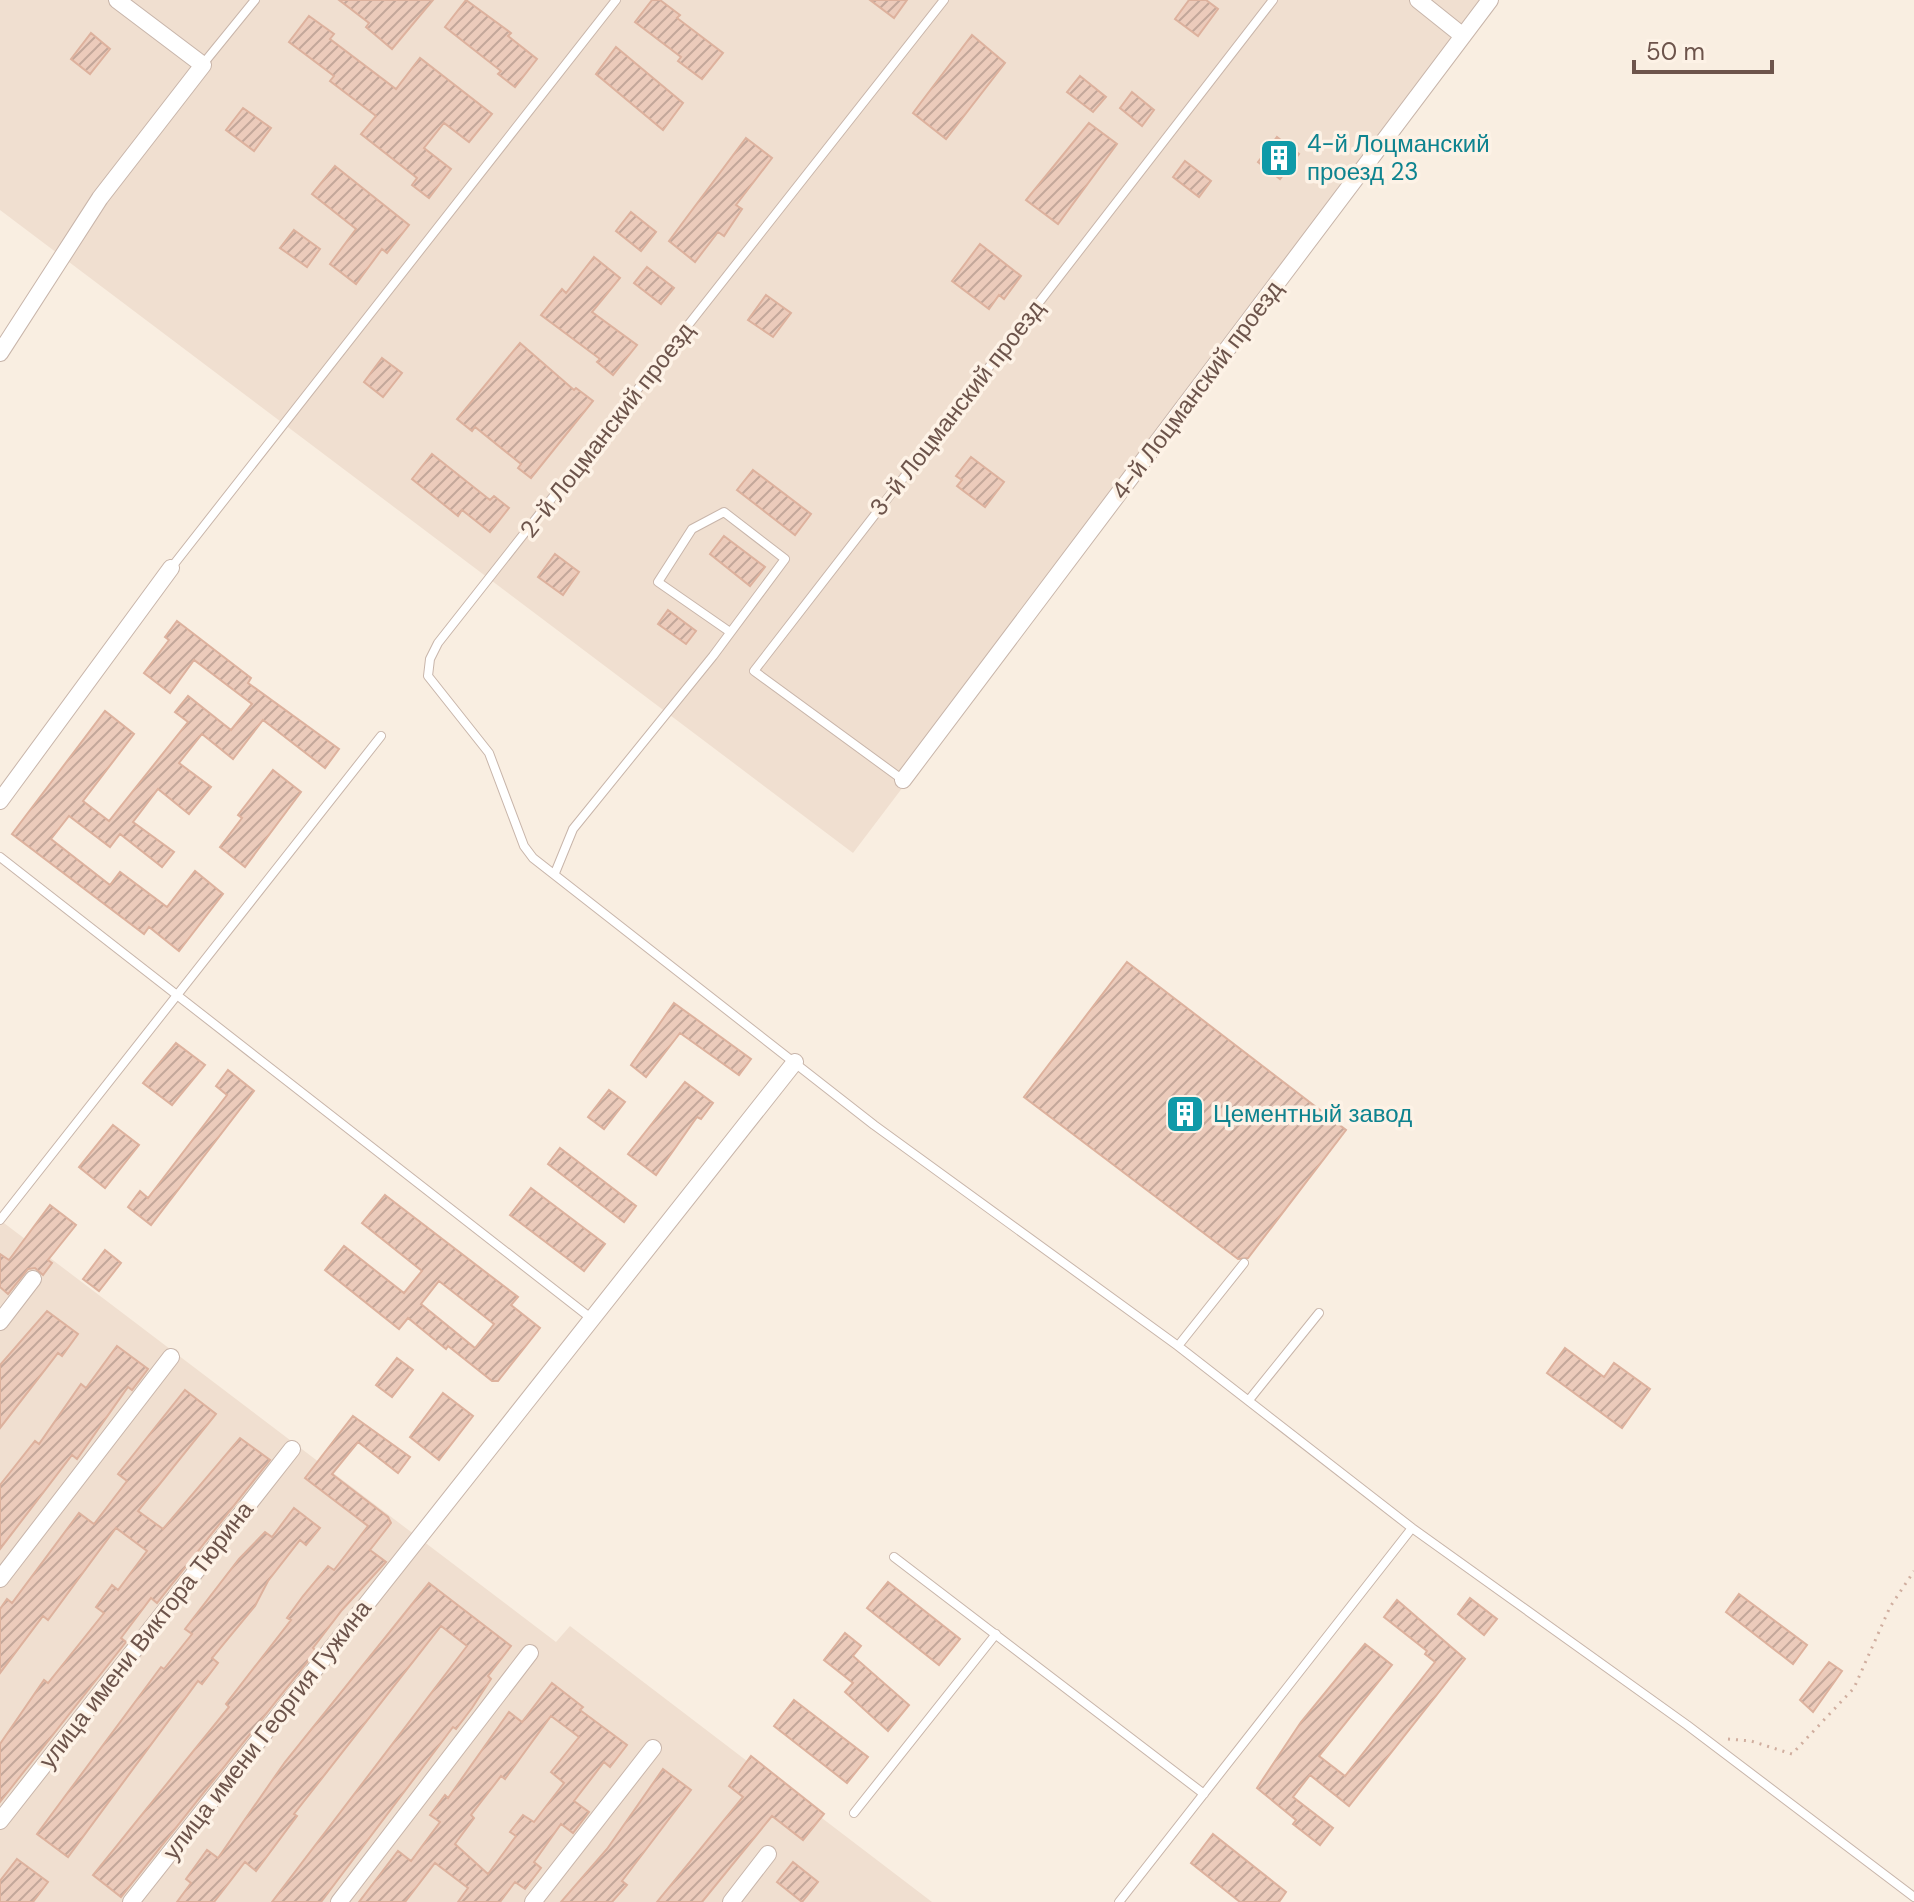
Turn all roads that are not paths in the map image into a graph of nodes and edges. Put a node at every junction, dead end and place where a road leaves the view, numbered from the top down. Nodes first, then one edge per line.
1 (117, 0) edge
2 (255, 0) edge
3 (616, 0) edge
4 (944, 0) edge
5 (1273, 0) edge
6 (1418, 0) edge
7 (1490, 0) edge
8 (1463, 36) junction
9 (203, 65) junction
10 (0, 353) edge
11 (171, 568) joint
12 (730, 632) junction
13 (381, 736) dead end
14 (903, 780) joint
15 (0, 801) edge
16 (0, 857) edge
17 (555, 873) junction
18 (177, 996) junction
19 (795, 1062) junction
20 (0, 1220) edge
21 (1244, 1263) dead end
22 (33, 1279) dead end
23 (1319, 1313) dead end
24 (592, 1320) junction
25 (0, 1322) edge
26 (1178, 1346) junction
27 (171, 1357) dead end
28 (1249, 1400) junction
29 (292, 1449) dead end
30 (1412, 1528) junction
31 (894, 1557) dead end
32 (0, 1579) edge
33 (996, 1634) junction
34 (530, 1653) dead end
35 (653, 1748) dead end
36 (1204, 1794) junction
37 (854, 1813) dead end
38 (0, 1821) edge
39 (768, 1854) dead end
40 (1914, 1897) edge
41 (131, 1902) edge
42 (339, 1902) edge
43 (533, 1902) edge
44 (731, 1902) edge
45 (1119, 1902) edge

1 - 9 street
2 - 9 lane
3 - 11 lane
4 - 17 lane, 2-й Лоцманский проезд
5 - 14 lane, 3-й Лоцманский проезд
6 - 8 street
7 - 8 street, 4-й Лоцманский проезд
8 - 14 street, 4-й Лоцманский проезд
9 - 10 street
11 - 15 street
12 - 12 lane
12 - 17 lane
13 - 18 lane
16 - 18 lane
17 - 19 lane, 2-й Лоцманский проезд
18 - 20 lane
18 - 24 lane
19 - 24 street, улица имени Георгия Гужина
19 - 26 lane, 2-й Лоцманский проезд
21 - 26 lane
22 - 25 street
23 - 28 lane
24 - 41 street, улица имени Георгия Гужина
26 - 28 lane, 2-й Лоцманский проезд
27 - 32 street
28 - 30 lane, 2-й Лоцманский проезд
29 - 38 street, улица имени Виктора Тюрина
30 - 36 lane
30 - 40 lane, 2-й Лоцманский проезд
31 - 33 lane
33 - 36 lane
33 - 37 lane
34 - 42 street
35 - 43 street
36 - 45 lane
39 - 44 street

